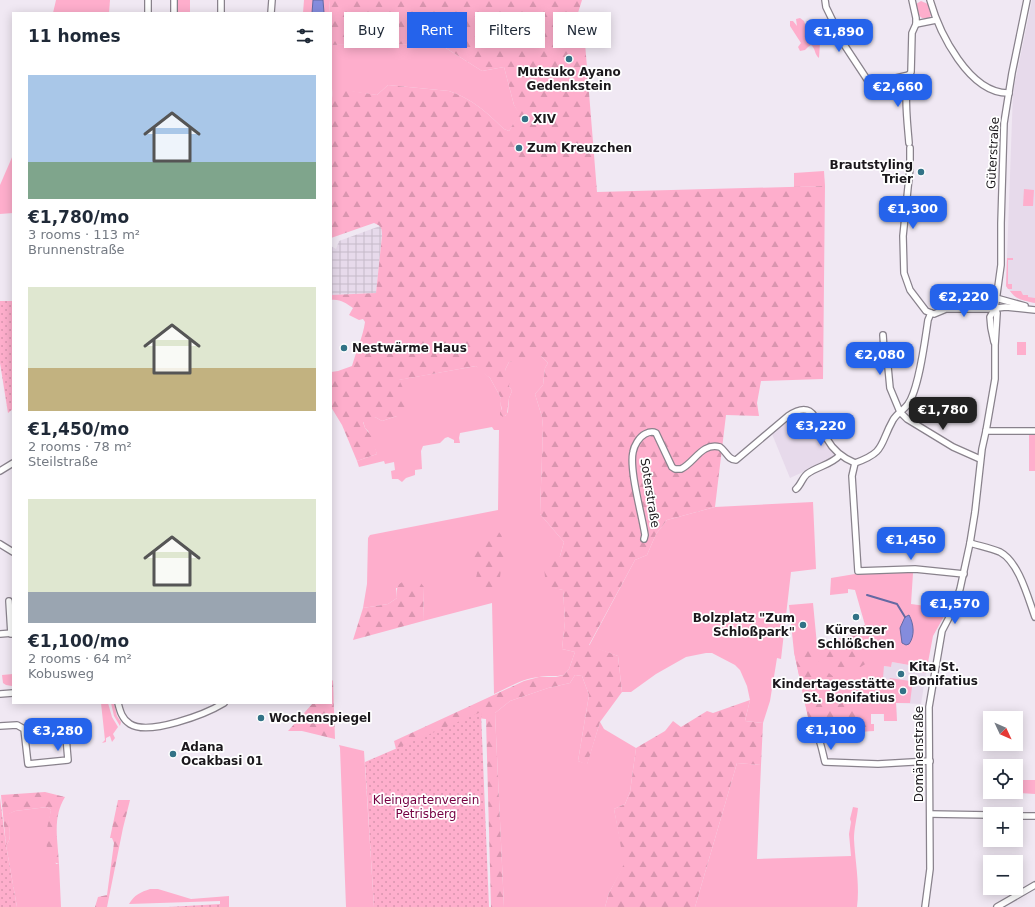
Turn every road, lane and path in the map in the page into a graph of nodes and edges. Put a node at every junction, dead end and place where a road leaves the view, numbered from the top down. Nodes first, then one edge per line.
1 (148, 0) edge
2 (174, 0) edge
3 (221, 0) edge
4 (272, 0) edge
5 (825, 0) edge
6 (912, 0) edge
7 (930, 0) edge
8 (1027, 0) edge
9 (148, 12) edge
10 (174, 12) edge
11 (221, 12) edge
12 (271, 12) edge
13 (936, 20) junction
14 (916, 24) junction
15 (909, 75) junction
16 (1009, 93) junction
17 (996, 298) junction
18 (995, 308) junction
19 (1034, 309) edge
20 (931, 313) junction
21 (883, 335) dead end
22 (900, 412) junction
23 (986, 431) junction
24 (1035, 431) edge
25 (840, 455) junction
26 (980, 459) junction
27 (12, 464) edge
28 (855, 464) junction
29 (0, 471) edge
30 (796, 489) dead end
31 (644, 539) dead end
32 (970, 543) junction
33 (0, 544) edge
34 (12, 551) edge
35 (964, 574) junction
36 (9, 601) dead end
37 (1035, 617) edge
38 (0, 634) edge
39 (12, 634) edge
40 (12, 693) edge
41 (0, 694) edge
42 (118, 704) edge
43 (222, 704) edge
44 (806, 724) dead end
45 (0, 726) edge
46 (24, 729) junction
47 (930, 761) junction
48 (930, 814) junction
49 (983, 815) edge
50 (1023, 816) edge
51 (1035, 816) edge
52 (1035, 885) edge
53 (925, 907) edge
54 (997, 907) edge

1 - 9 street
2 - 10 street
3 - 11 street
4 - 12 street
5 - 15 street
6 - 14 street
7 - 13 street
8 - 16 street, Güterstraße
13 - 14 street
13 - 16 street
14 - 15 street
15 - 20 street
16 - 17 street, Güterstraße
17 - 18 street, Güterstraße
17 - 19 street
18 - 19 street
18 - 20 street
18 - 23 street, Domänenstraße
20 - 22 street
21 - 22 street
22 - 26 street
22 - 28 street
23 - 24 street
23 - 26 street, Domänenstraße
25 - 28 street, Soterstraße
25 - 30 street
25 - 31 street, Soterstraße
26 - 32 street, Domänenstraße
27 - 29 street
28 - 35 street
32 - 35 street, Domänenstraße
32 - 37 street
33 - 34 street
35 - 47 street, Domänenstraße
36 - 39 street
38 - 39 street
40 - 41 street
42 - 43 street
44 - 47 street
45 - 46 street
46 - 46 street
47 - 48 street, Domänenstraße
48 - 49 street
48 - 53 street, Domänenstraße
50 - 51 street
52 - 54 street

